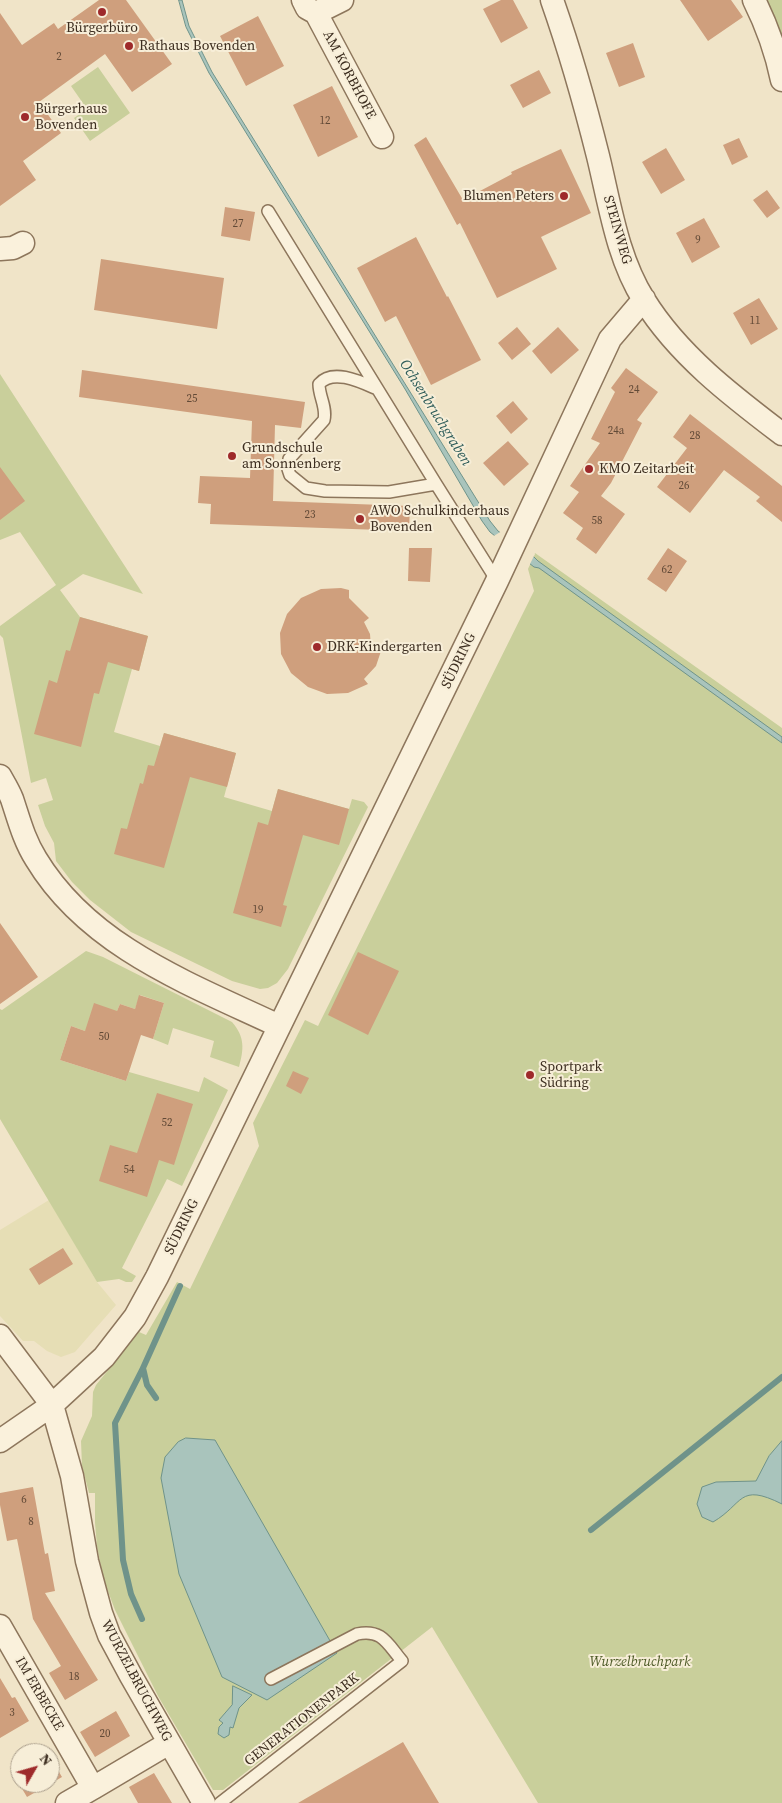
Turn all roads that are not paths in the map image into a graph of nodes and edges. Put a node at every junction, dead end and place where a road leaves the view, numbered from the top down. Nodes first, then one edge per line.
1 (342, 0) edge
2 (552, 0) edge
3 (754, 0) edge
4 (310, 6) edge
5 (782, 80) edge
6 (382, 136) dead end
7 (268, 211) dead end
8 (23, 243) dead end
9 (0, 248) edge
10 (644, 299) junction
11 (378, 389) junction
12 (782, 434) edge
13 (436, 484) junction
14 (497, 581) junction
15 (0, 776) edge
16 (279, 1026) junction
17 (0, 1336) edge
18 (52, 1405) junction
19 (0, 1441) edge
20 (0, 1626) edge
21 (271, 1679) dead end
22 (168, 1743) junction
23 (93, 1788) junction
24 (67, 1803) edge
25 (204, 1803) edge
26 (220, 1803) edge

1 - 4 street, AM KORBHOFE
2 - 10 street, STEINWEG
3 - 5 street
4 - 6 street, AM KORBHOFE
7 - 11 lane
8 - 9 street
10 - 12 street, STEINWEG
10 - 14 street, SÜDRING
11 - 13 lane
11 - 13 lane
13 - 14 lane
14 - 16 street, SÜDRING
15 - 16 street
16 - 18 street, SÜDRING
17 - 18 street
18 - 19 street, SÜDRING
18 - 22 street, WURZELBRUCHWEG
20 - 23 street, IM ERBECKE
21 - 26 lane, GENERATIONENPARK
22 - 23 street
22 - 25 street, WURZELBRUCHWEG
23 - 24 street

